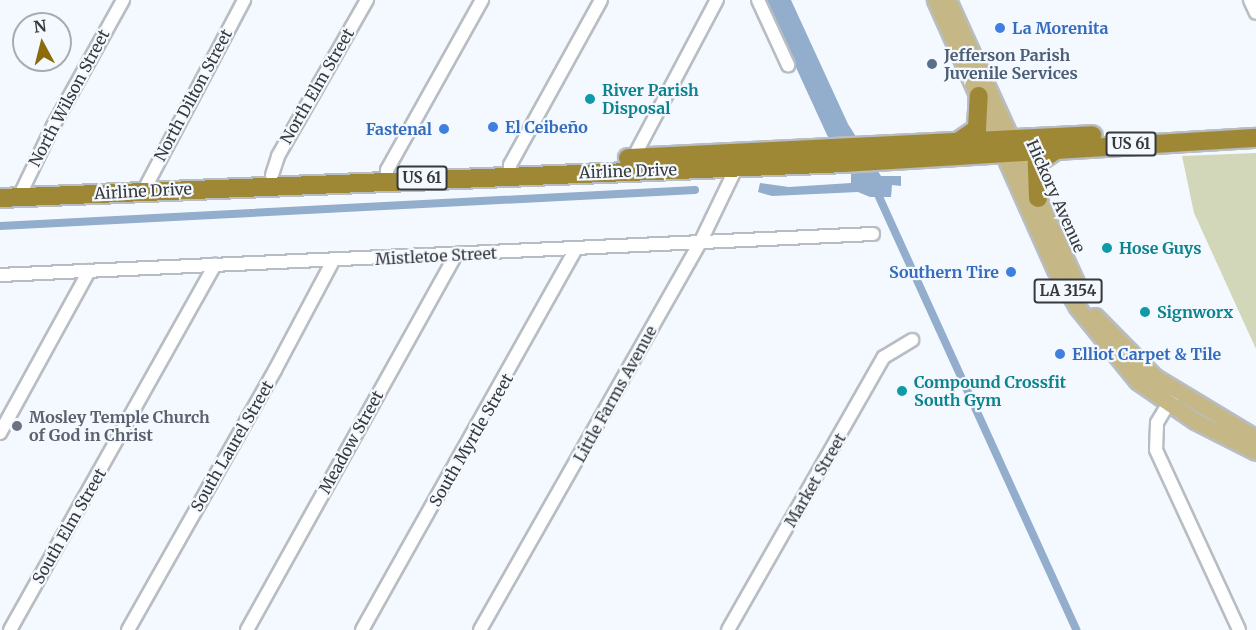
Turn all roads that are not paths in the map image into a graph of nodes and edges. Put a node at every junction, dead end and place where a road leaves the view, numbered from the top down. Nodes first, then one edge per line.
1 (123, 0) edge
2 (244, 0) edge
3 (367, 0) edge
4 (482, 0) edge
5 (601, 0) edge
6 (717, 0) edge
7 (758, 0) edge
8 (935, 0) edge
9 (948, 0) edge
10 (1250, 0) edge
11 (1256, 13) edge
12 (788, 65) dead end
13 (979, 96) junction
14 (1256, 129) edge
15 (1256, 138) edge
16 (958, 141) junction
17 (1008, 145) junction
18 (1058, 149) junction
19 (863, 155) junction
20 (739, 161) junction
21 (630, 164) junction
22 (510, 169) junction
23 (272, 175) junction
24 (387, 175) junction
25 (146, 185) junction
26 (0, 188) edge
27 (20, 192) junction
28 (0, 198) edge
29 (1038, 198) junction
30 (873, 234) dead end
31 (700, 243) junction
32 (576, 248) junction
33 (456, 255) junction
34 (333, 261) junction
35 (215, 265) junction
36 (89, 271) junction
37 (0, 275) edge
38 (912, 340) dead end
39 (1172, 398) junction
40 (0, 433) edge
41 (1256, 438) edge
42 (1256, 452) edge
43 (10, 630) edge
44 (128, 630) edge
45 (247, 630) edge
46 (362, 630) edge
47 (480, 630) edge
48 (728, 630) edge
49 (1239, 630) edge

1 - 27 street, North Wilson Street
2 - 25 street, North Dilton Street
3 - 23 street, North Elm Street
4 - 24 street
5 - 22 street
6 - 21 street
7 - 12 street
8 - 13 main road
9 - 17 main road
10 - 11 street
13 - 16 highway
13 - 17 main road
14 - 17 highway, Airline Drive / US 61
15 - 18 highway, Airline Drive / US 61
16 - 17 highway, Airline Drive / US 61
16 - 19 highway, Airline Drive / US 61
17 - 18 highway, Airline Drive / US 61
17 - 19 highway, Airline Drive / US 61
17 - 29 main road, Hickory Avenue / LA 3154
17 - 39 main road, Hickory Avenue / LA 3154
18 - 29 highway
19 - 20 highway, Airline Drive / US 61
20 - 21 highway, Airline Drive / US 61
20 - 31 street, Little Farms Avenue
21 - 22 highway, Airline Drive / US 61
22 - 24 highway, Airline Drive / US 61
23 - 24 highway, Airline Drive / US 61
23 - 25 highway, Airline Drive / US 61
24 - 25 highway, Airline Drive / US 61
25 - 27 highway, Airline Drive / US 61
26 - 27 highway, Airline Drive / US 61
27 - 28 highway, Airline Drive / US 61
29 - 39 main road, Hickory Avenue / LA 3154
30 - 31 street, Mistletoe Street
31 - 32 street, Mistletoe Street
31 - 47 street, Little Farms Avenue
32 - 33 street, Mistletoe Street
32 - 46 street, South Myrtle Street
33 - 34 street, Mistletoe Street
33 - 45 street, Meadow Street
34 - 35 street, Mistletoe Street
34 - 44 street, South Laurel Street
35 - 36 street, Mistletoe Street
35 - 43 street, South Elm Street
36 - 37 street, Mistletoe Street
36 - 40 street
38 - 48 street, Market Street
39 - 41 main road, LA 3154
39 - 42 main road, LA 3154
39 - 49 street

